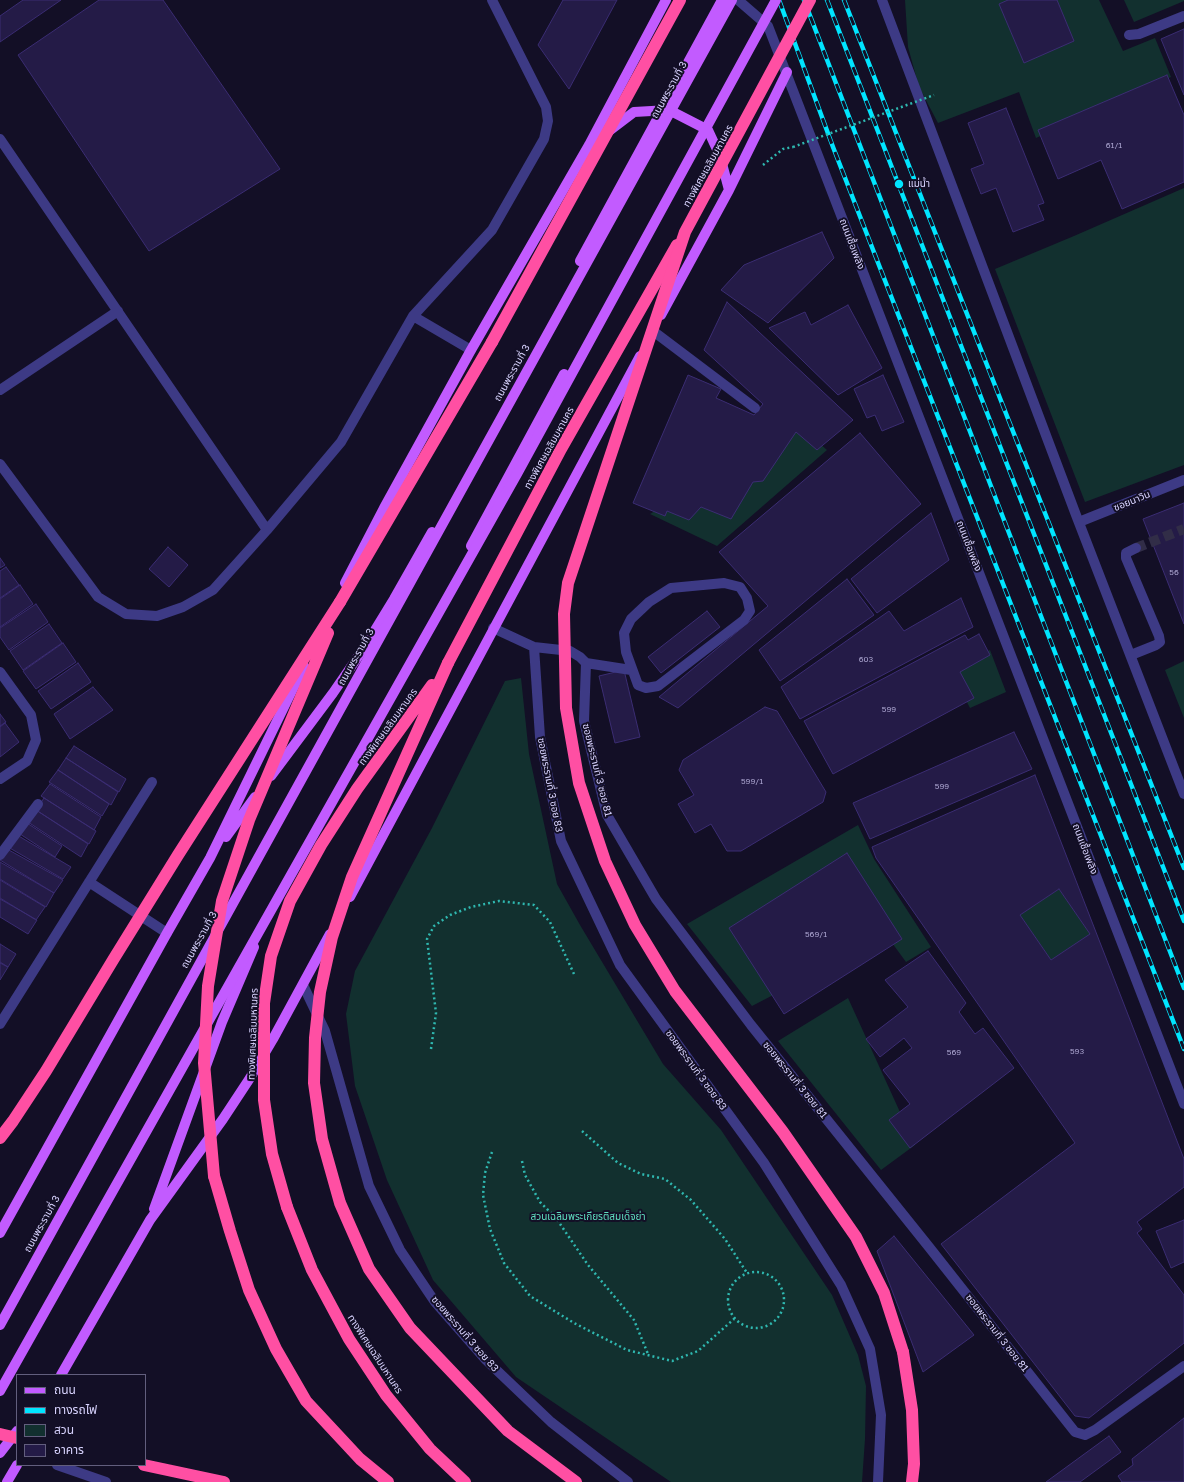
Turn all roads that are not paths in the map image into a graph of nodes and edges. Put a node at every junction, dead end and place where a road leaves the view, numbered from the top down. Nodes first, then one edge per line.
1 (492, 0) edge
2 (680, 0) edge
3 (683, 0) edge
4 (722, 0) edge
5 (732, 0) edge
6 (738, 0) edge
7 (768, 0) edge
8 (776, 0) edge
9 (810, 0) edge
10 (882, 0) edge
11 (665, 3) edge
12 (1184, 16) edge
13 (1130, 35) dead end
14 (787, 72) junction
15 (0, 139) edge
16 (589, 145) junction
17 (729, 190) junction
18 (685, 232) junction
19 (118, 311) junction
20 (413, 316) junction
21 (653, 331) junction
22 (471, 350) junction
23 (0, 390) edge
24 (755, 408) dead end
25 (0, 464) edge
26 (1184, 480) edge
27 (1079, 522) junction
28 (267, 530) junction
29 (1136, 548) tunnel mouth
30 (340, 602) junction
31 (494, 628) junction
32 (534, 646) junction
33 (1131, 655) junction
34 (448, 663) junction
35 (586, 663) junction
36 (631, 670) junction
37 (0, 672) edge
38 (0, 779) edge
39 (152, 782) dead end
40 (1184, 794) edge
41 (38, 804) dead end
42 (0, 855) edge
43 (210, 858) junction
44 (90, 882) junction
45 (167, 933) junction
46 (303, 985) junction
47 (0, 1024) edge
48 (1184, 1104) edge
49 (0, 1138) edge
50 (150, 1220) junction
51 (0, 1233) edge
52 (0, 1325) edge
53 (1184, 1366) edge
54 (61, 1373) edge
55 (0, 1391) edge
56 (16, 1432) edge
57 (0, 1434) edge
58 (16, 1438) edge
59 (0, 1453) edge
60 (146, 1465) edge
61 (16, 1466) edge
62 (60, 1466) edge
63 (7, 1482) edge
64 (106, 1482) edge
65 (224, 1482) edge
66 (388, 1482) edge
67 (465, 1482) edge
68 (576, 1482) edge
69 (628, 1482) edge
70 (878, 1482) edge
71 (912, 1482) edge

1 - 20 street
2 - 30 highway, bridge
3 - 11 street
4 - 43 main road, ถนนพระรามที่ 3, bridge
5 - 52 main road, ถนนพระรามที่ 3, bridge
6 - 14 street, ถนนเชื้อเพลิง
7 - 50 main road
8 - 55 main road, bridge
9 - 18 highway, ทางพิเศษเฉลิมมหานคร, bridge
10 - 27 street
11 - 16 main road, ถนนพระรามที่ 3
12 - 13 street
14 - 17 main road
14 - 48 street, ถนนเชื้อเพลิง
15 - 19 street
16 - 17 main road
16 - 22 main road, ถนนพระรามที่ 3
17 - 21 main road
18 - 34 highway, ทางพิเศษเฉลิมมหานคร, bridge
18 - 71 highway, bridge
19 - 23 street
19 - 28 street
20 - 22 street
20 - 28 street
21 - 24 street
21 - 31 main road
22 - 43 main road, ถนนพระรามที่ 3
25 - 28 street
26 - 27 street, ซอยนาวิน
27 - 33 street
29 - 33 street
30 - 49 highway, bridge
30 - 66 highway, bridge
31 - 32 street
31 - 46 main road
32 - 35 street
32 - 70 street, ซอยพระรามที่ 3 ซอย 83
33 - 40 street
34 - 67 highway, ทางพิเศษเฉลิมมหานคร, bridge
34 - 68 highway, bridge
35 - 36 street
35 - 53 street, ซอยพระรามที่ 3 ซอย 81
36 - 36 street
37 - 38 street
39 - 44 street
41 - 42 street
43 - 45 main road, ถนนพระรามที่ 3
44 - 45 street
44 - 47 street
45 - 51 main road, ถนนพระรามที่ 3
46 - 50 main road
46 - 69 street, ซอยพระรามที่ 3 ซอย 83
50 - 54 main road
56 - 59 main road
57 - 58 highway, bridge
60 - 65 highway
61 - 63 main road
62 - 64 street

